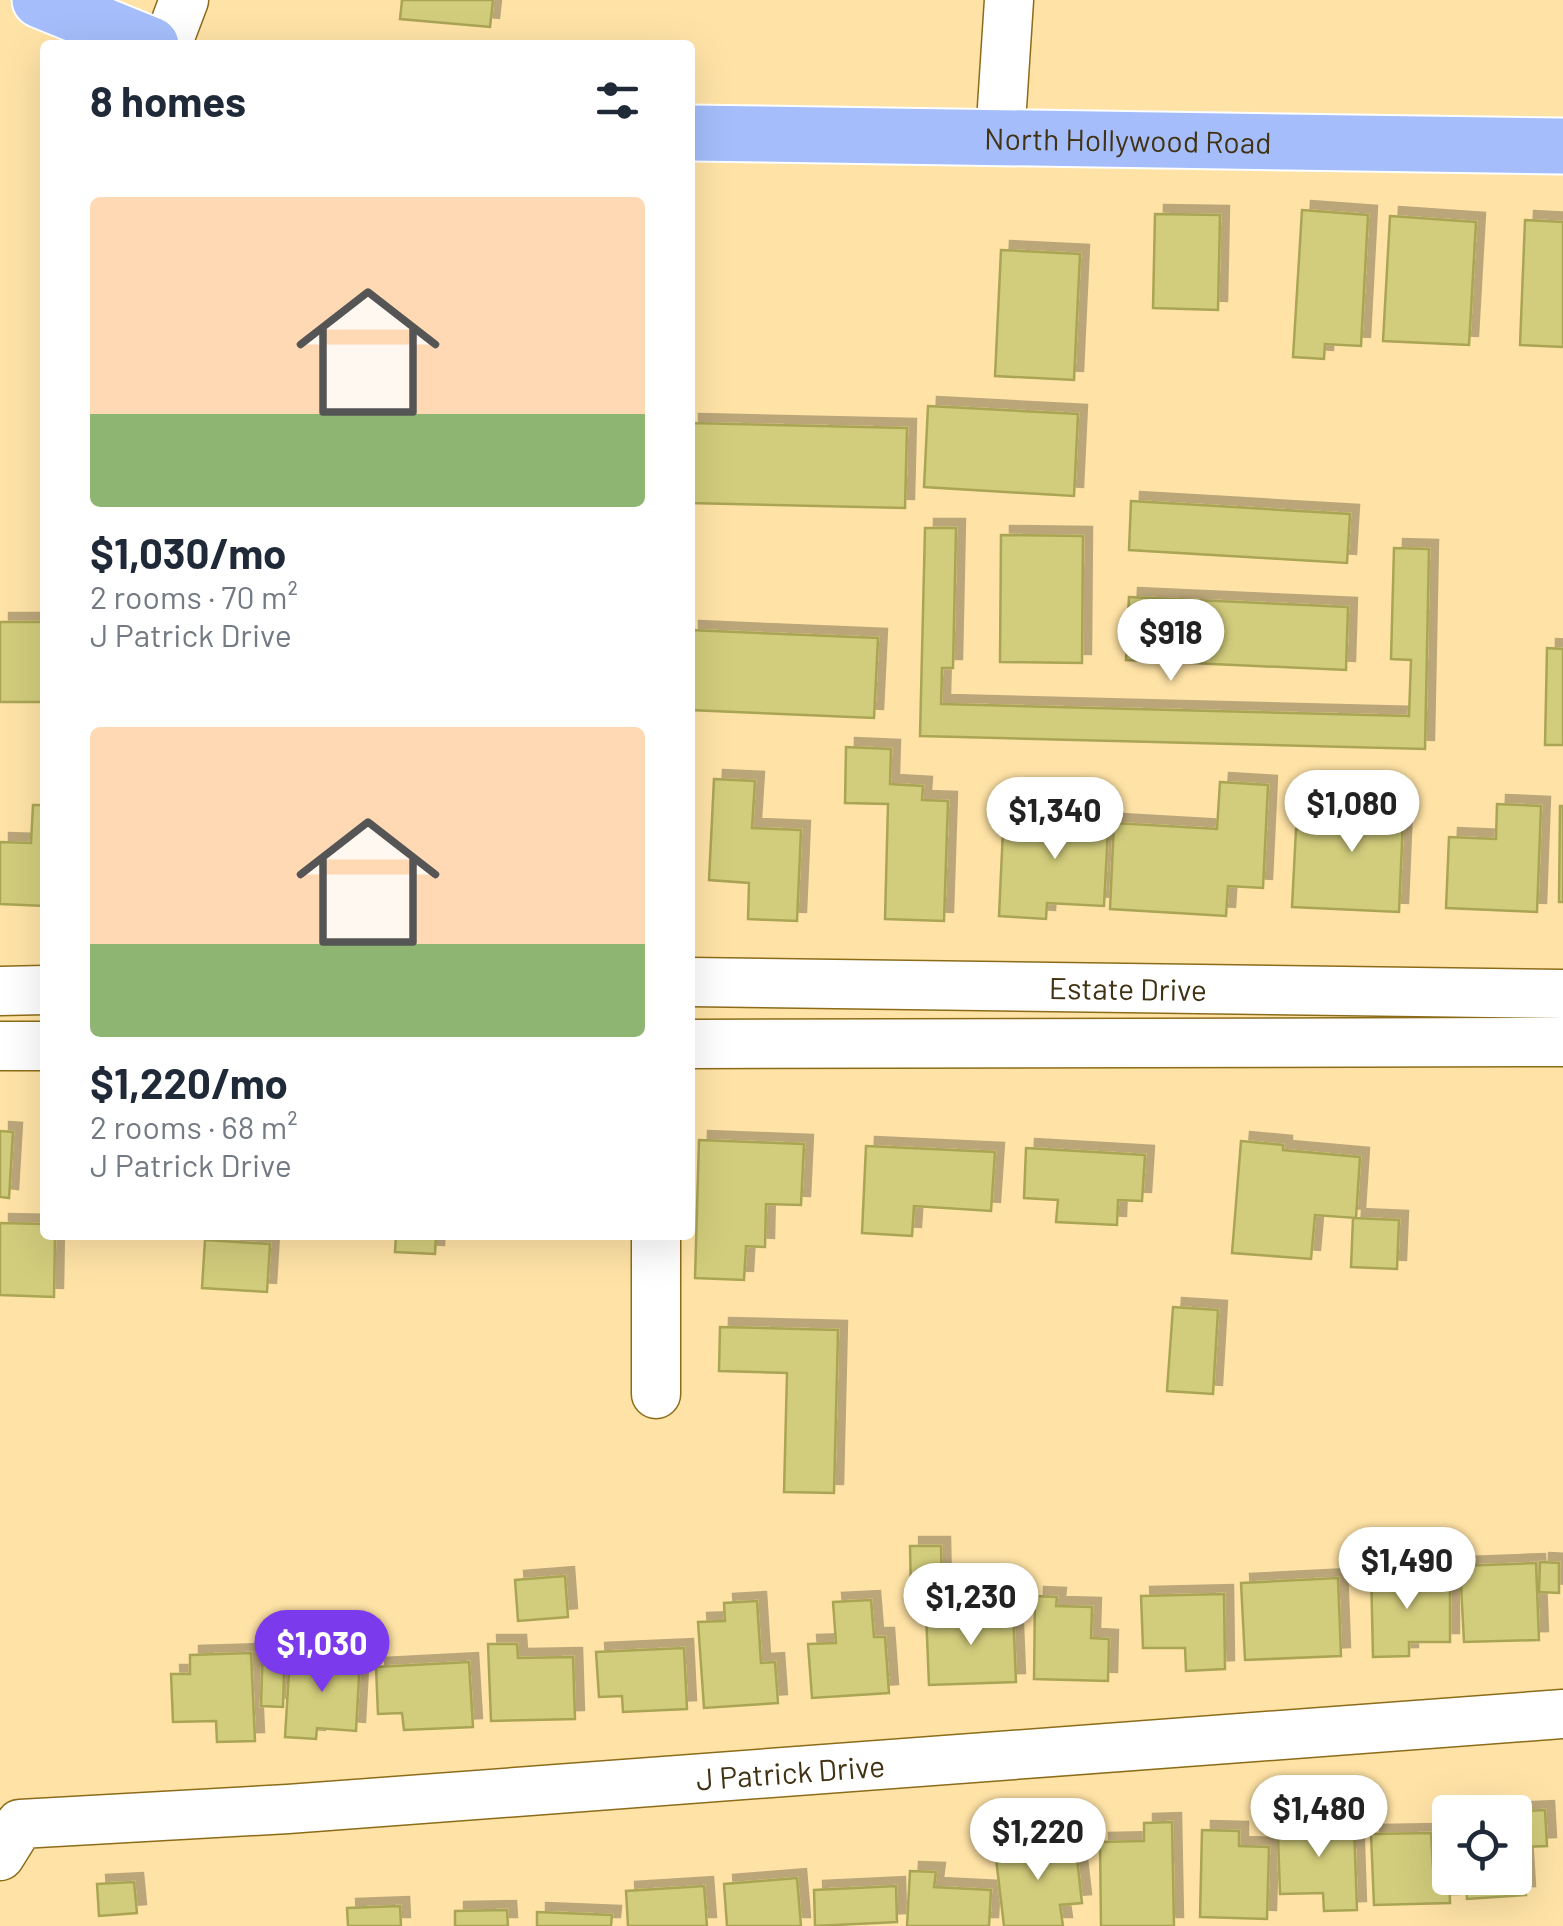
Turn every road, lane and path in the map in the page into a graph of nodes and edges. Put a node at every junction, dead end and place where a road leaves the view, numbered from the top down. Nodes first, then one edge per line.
1 (40, 0) edge
2 (184, 0) edge
3 (1010, 0) edge
4 (139, 40) edge
5 (169, 40) edge
6 (695, 133) edge
7 (1000, 138) junction
8 (1563, 146) edge
9 (695, 982) edge
10 (40, 990) edge
11 (0, 991) edge
12 (1563, 994) edge
13 (1563, 1042) edge
14 (695, 1044) edge
15 (0, 1046) edge
16 (40, 1046) edge
17 (656, 1240) edge
18 (656, 1394) dead end
19 (1563, 1714) edge
20 (10, 1840) edge

1 - 4 main road
2 - 5 street
3 - 7 street
6 - 7 main road, North Hollywood Road
7 - 8 main road, North Hollywood Road
9 - 12 street, Estate Drive
10 - 11 street
13 - 14 street, Estate Drive
15 - 16 street
17 - 18 street
19 - 20 street, J Patrick Drive

